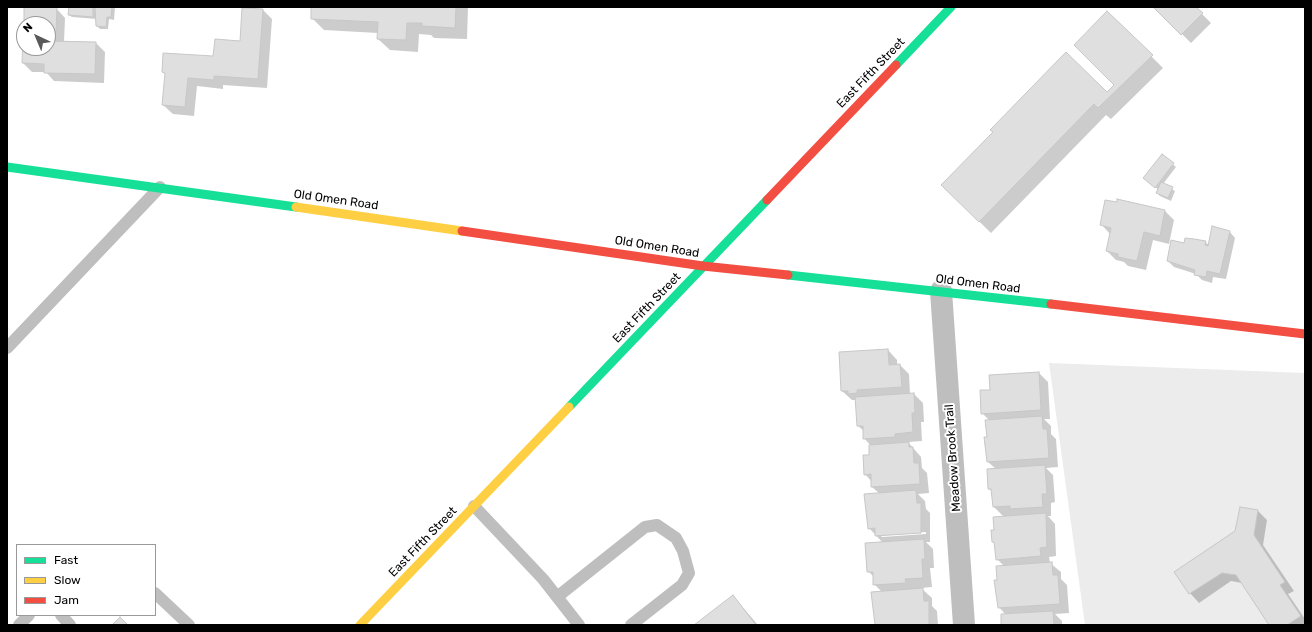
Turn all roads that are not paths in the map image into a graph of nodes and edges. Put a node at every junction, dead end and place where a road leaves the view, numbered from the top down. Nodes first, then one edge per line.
1 (951, 7) edge
2 (7, 167) edge
3 (160, 187) junction
4 (703, 266) junction
5 (941, 291) junction
6 (1305, 334) edge
7 (7, 348) edge
8 (474, 506) junction
9 (156, 594) edge
10 (557, 597) junction
11 (28, 616) edge
12 (62, 616) edge
13 (19, 625) edge
14 (70, 625) edge
15 (189, 625) edge
16 (360, 625) edge
17 (580, 625) edge
18 (631, 625) edge
19 (964, 625) edge

1 - 4 street, East Fifth Street
2 - 3 street, Old Omen Road
3 - 4 street, Old Omen Road
3 - 7 lane
4 - 5 street, Old Omen Road
4 - 8 street, East Fifth Street
5 - 6 street, Old Omen Road
5 - 19 street, Meadow Brook Trail
8 - 10 lane
8 - 16 street, East Fifth Street
9 - 15 lane
10 - 17 lane
10 - 18 lane
11 - 13 lane
12 - 14 lane

